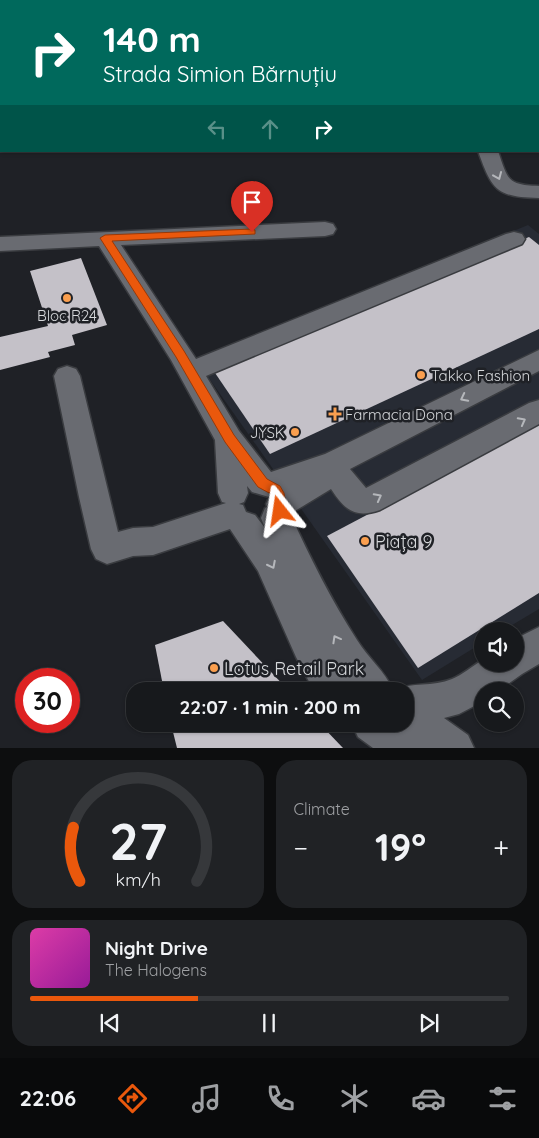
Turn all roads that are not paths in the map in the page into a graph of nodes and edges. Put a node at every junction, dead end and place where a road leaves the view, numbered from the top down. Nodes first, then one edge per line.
1 (488, 152) edge
2 (517, 192) junction
3 (539, 192) edge
4 (539, 206) edge
5 (325, 228) dead end
6 (105, 238) junction
7 (514, 239) dead end
8 (0, 244) edge
9 (539, 360) edge
10 (191, 372) junction
11 (67, 376) dead end
12 (539, 411) edge
13 (230, 439) junction
14 (331, 465) junction
15 (272, 498) junction
16 (235, 508) junction
17 (539, 644) edge
18 (524, 653) edge
19 (496, 672) edge
20 (329, 682) edge
21 (365, 682) edge
22 (414, 702) edge
23 (414, 718) edge
24 (382, 732) edge
25 (405, 748) edge
26 (455, 748) edge

1 -> 2 street
2 - 3 street
2 - 4 street
5 - 6 street
6 - 8 street
6 - 10 street
7 - 10 street
9 -> 14 street
10 - 13 street
11 - 16 street
14 -> 12 street
13 - 15 street
13 - 16 street
14 - 15 street
15 - 16 street
15 - 16 street
21 -> 15 street
16 -> 20 street
17 - 18 street
19 - 22 street
23 - 26 street
24 - 25 street

